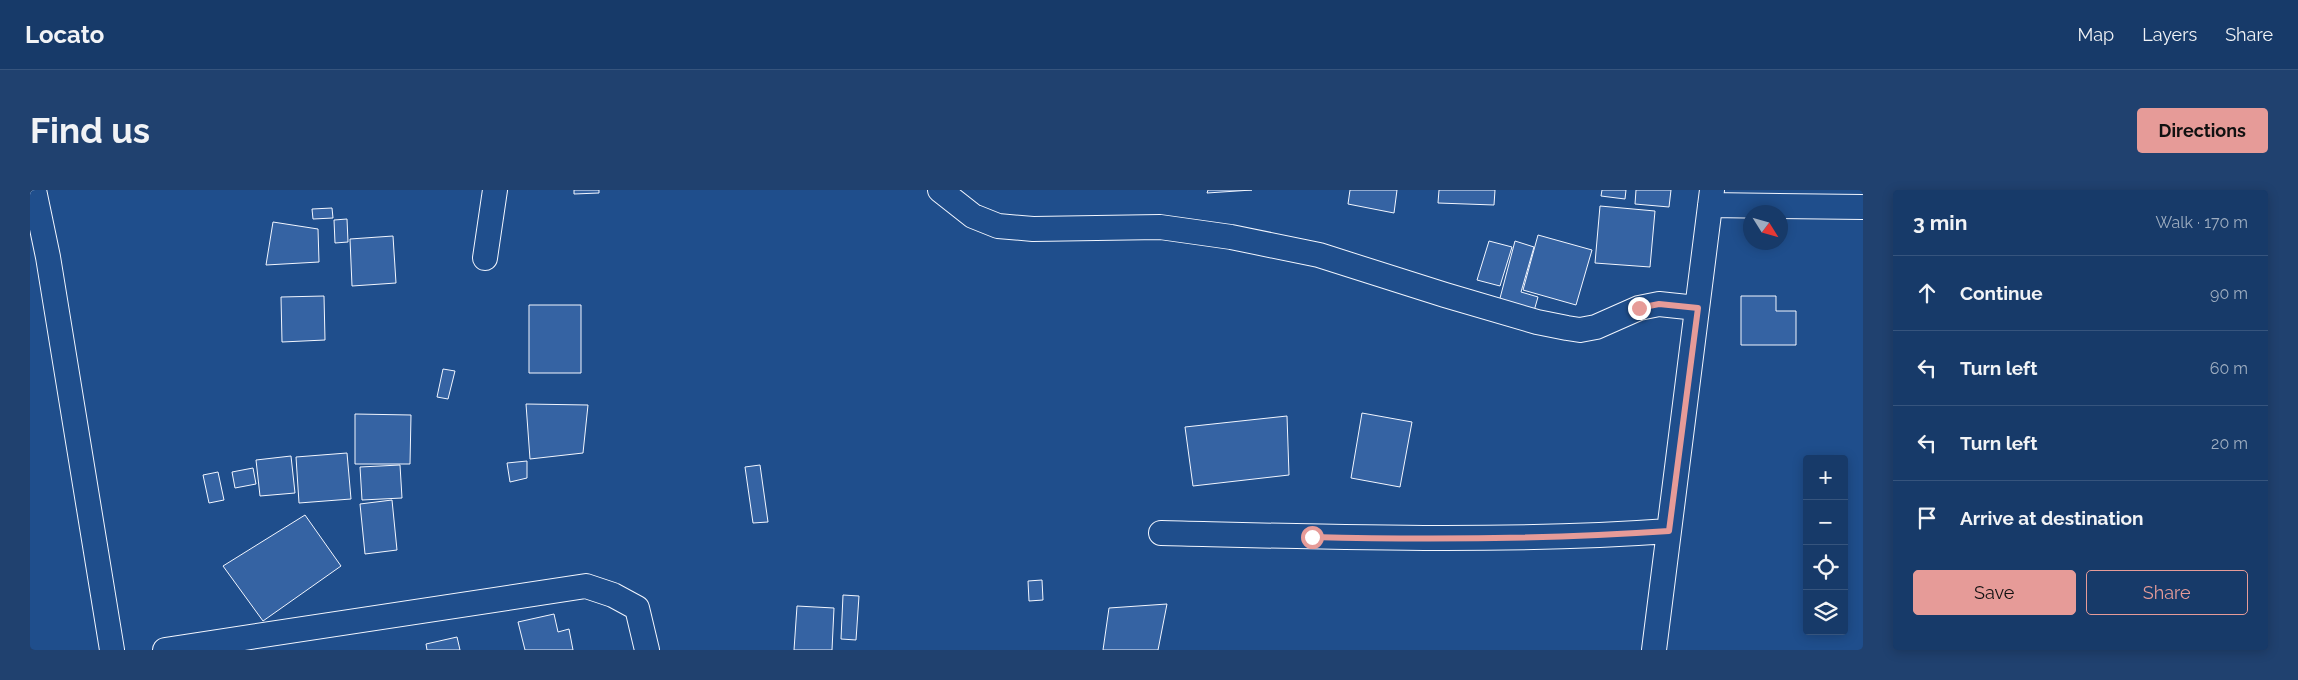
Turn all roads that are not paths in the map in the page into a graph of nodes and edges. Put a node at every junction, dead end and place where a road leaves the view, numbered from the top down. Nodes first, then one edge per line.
1 (34, 190) edge
2 (494, 190) edge
3 (940, 190) edge
4 (1711, 197) edge
5 (1863, 207) edge
6 (485, 258) dead end
7 (1698, 308) junction
8 (1669, 531) junction
9 (1161, 533) dead end
10 (112, 650) edge
11 (165, 650) edge
12 (647, 650) edge
13 (1654, 650) edge

1 - 10 street
2 - 6 street
3 - 7 street
4 - 5 street
4 - 7 street
7 - 8 street
8 - 9 street
8 - 13 street
11 - 12 street

